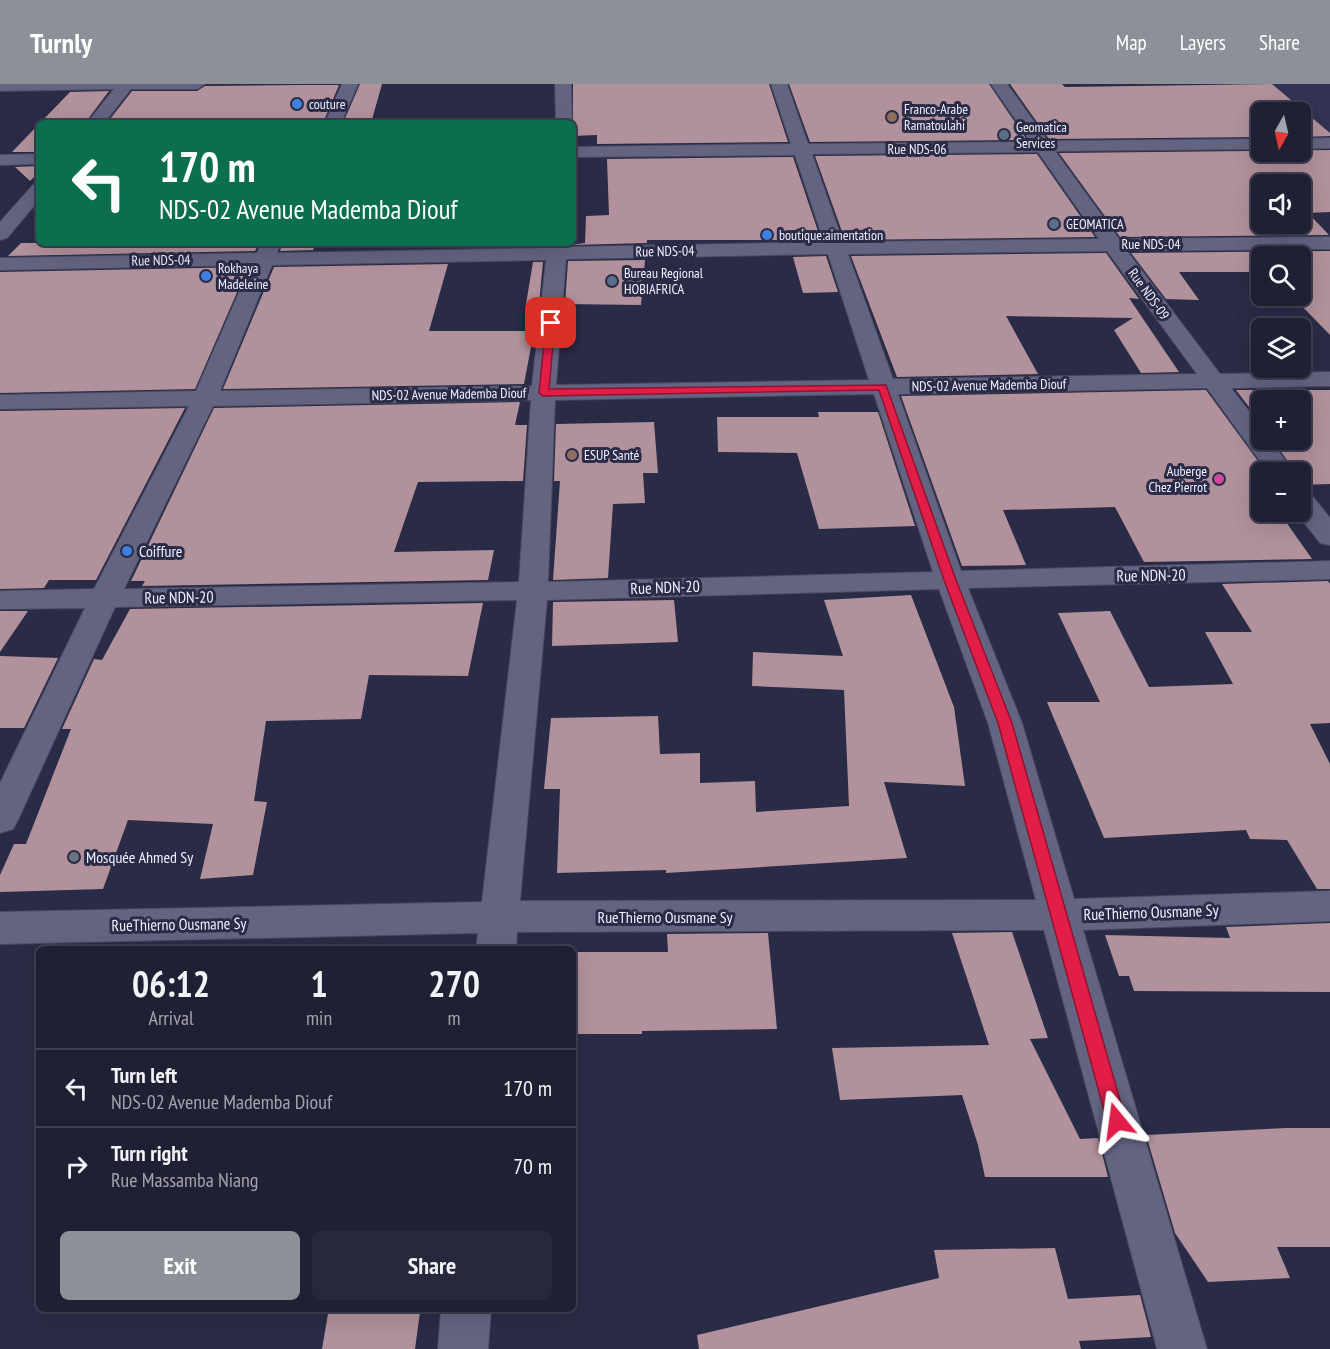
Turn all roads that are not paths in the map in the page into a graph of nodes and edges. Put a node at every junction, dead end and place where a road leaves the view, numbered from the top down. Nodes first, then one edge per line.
1 (127, 84) edge
2 (197, 84) edge
3 (350, 84) edge
4 (563, 84) edge
5 (780, 84) edge
6 (999, 84) edge
7 (0, 86) edge
8 (97, 120) edge
9 (334, 120) edge
10 (564, 120) edge
11 (1330, 143) edge
12 (1251, 144) edge
13 (1311, 144) edge
14 (1045, 148) junction
15 (802, 150) junction
16 (576, 153) edge
17 (36, 159) edge
18 (0, 160) edge
19 (36, 192) edge
20 (0, 234) edge
21 (1330, 243) edge
22 (1112, 244) junction
23 (558, 248) edge
24 (836, 248) junction
25 (267, 250) edge
26 (0, 264) edge
27 (1330, 379) edge
28 (1212, 381) junction
29 (883, 387) junction
30 (543, 393) junction
31 (205, 398) junction
32 (0, 402) edge
33 (1273, 462) edge
34 (1311, 512) edge
35 (1330, 537) edge
36 (1330, 570) edge
37 (950, 580) junction
38 (533, 591) junction
39 (105, 598) junction
40 (0, 600) edge
41 (0, 820) edge
42 (1330, 906) edge
43 (1058, 915) junction
44 (0, 928) edge
45 (497, 933) edge
46 (466, 1312) edge
47 (463, 1349) edge
48 (1182, 1349) edge

1 - 2 street
1 - 7 street
1 - 8 street
3 - 9 street
4 - 10 street
5 - 15 street
6 - 14 street, Rue NDS-09
11 - 13 street
12 - 14 street, Rue NDS-06
14 - 15 street, Rue NDS-06
14 - 22 street, Rue NDS-09
15 - 16 street, Rue NDS-06
15 - 24 street
17 - 18 street
19 - 20 street
21 - 22 street, Rue NDS-04
22 - 24 street, Rue NDS-04
22 - 28 street, Rue NDS-09
23 - 24 street, Rue NDS-04
23 - 25 street, Rue NDS-04
23 - 30 street
24 - 29 street
25 - 26 street, Rue NDS-04
25 - 31 street
27 - 28 street, NDS-02 Avenue Mademba Diouf
28 - 29 street, NDS-02 Avenue Mademba Diouf
28 - 33 street, Rue NDS-09
29 - 30 street, NDS-02 Avenue Mademba Diouf
29 - 37 street
30 - 31 street, NDS-02 Avenue Mademba Diouf
30 - 38 street
31 - 32 street, NDS-02 Avenue Mademba Diouf
31 - 39 street
34 - 35 street
36 - 37 street, Rue NDN-20
37 - 38 street, Rue NDN-20
37 - 43 street
38 - 39 street, Rue NDN-20
38 - 45 street
39 - 40 street, Rue NDN-20
39 - 41 street
42 - 43 street, RueThierno Ousmane Sy
43 - 45 street, RueThierno Ousmane Sy
43 - 48 street
44 - 45 street, RueThierno Ousmane Sy
46 - 47 street

